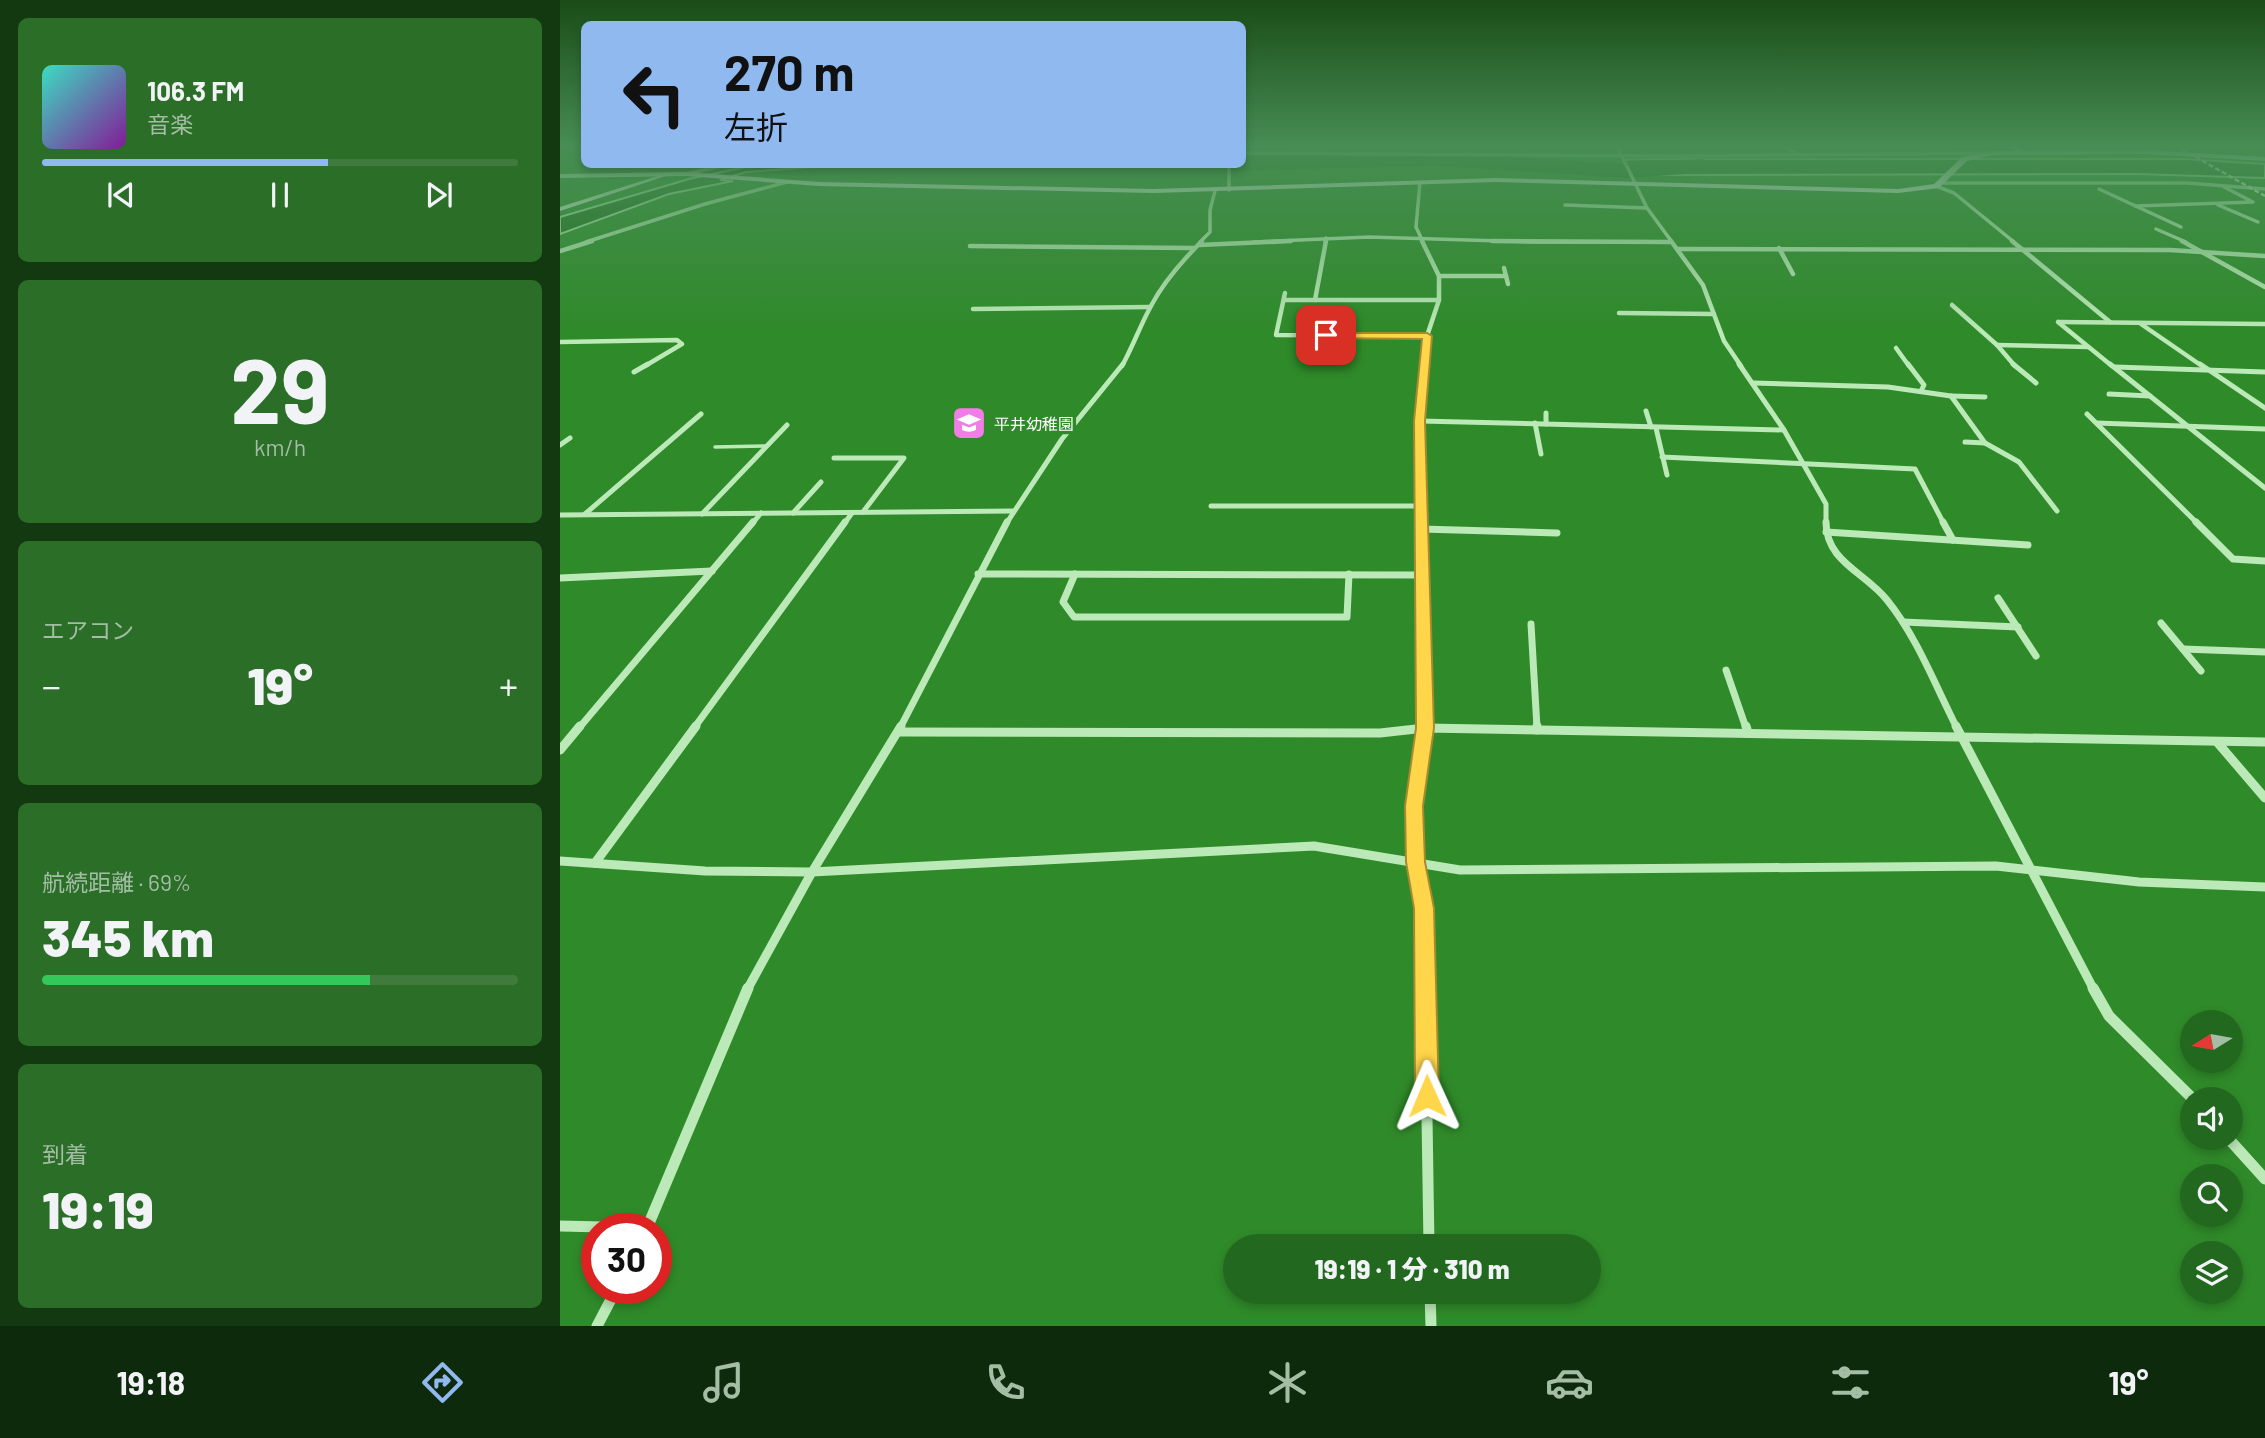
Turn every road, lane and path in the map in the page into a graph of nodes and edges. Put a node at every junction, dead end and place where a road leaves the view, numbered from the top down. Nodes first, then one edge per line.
1 (693, 208) edge
2 (1211, 208) edge
3 (1418, 208) edge
4 (1644, 208) edge
5 (1647, 208) joint
6 (1972, 208) edge
7 (2141, 208) edge
8 (2225, 208) edge
9 (2258, 222) dead end
10 (2181, 227) dead end
11 (2157, 229) dead end
12 (1326, 238) junction
13 (1422, 240) junction
14 (1671, 242) junction
15 (970, 246) dead end
16 (1195, 247) junction
17 (1779, 248) junction
18 (1677, 249) junction
19 (560, 251) edge
20 (2024, 251) junction
21 (2201, 252) junction
22 (2265, 256) edge
23 (1504, 268) dead end
24 (1793, 274) dead end
25 (1439, 276) junction
26 (1506, 276) junction
27 (1508, 284) dead end
28 (2265, 287) edge
29 (1285, 293) dead end
30 (1284, 300) junction
31 (1315, 300) junction
32 (1439, 300) junction
33 (1952, 305) dead end
34 (1150, 307) junction
35 (973, 309) dead end
36 (1619, 313) dead end
37 (1714, 314) junction
38 (2110, 322) junction
39 (2139, 322) junction
40 (2265, 324) edge
41 (1427, 336) junction
42 (560, 342) edge
43 (1997, 345) junction
44 (2089, 347) junction
45 (1896, 348) dead end
46 (2114, 367) junction
47 (2210, 371) junction
48 (634, 372) dead end
49 (2265, 372) edge
50 (1754, 383) junction
51 (2036, 383) dead end
52 (1921, 391) junction
53 (2109, 394) dead end
54 (1951, 396) junction
55 (2151, 396) junction
56 (1985, 397) dead end
57 (2265, 408) edge
58 (1646, 411) dead end
59 (1546, 413) dead end
60 (701, 414) dead end
61 (2087, 414) dead end
62 (1420, 421) junction
63 (1535, 423) junction
64 (2097, 423) junction
65 (1546, 424) junction
66 (787, 425) dead end
67 (2187, 426) junction
68 (1653, 428) junction
69 (2265, 429) edge
70 (1784, 430) junction
71 (570, 438) dead end
72 (1965, 442) dead end
73 (1985, 443) junction
74 (560, 445) edge
75 (767, 446) junction
76 (715, 447) dead end
77 (1541, 454) dead end
78 (1662, 457) junction
79 (834, 458) dead end
80 (1805, 464) junction
81 (1667, 475) dead end
82 (821, 482) dead end
83 (2265, 488) edge
84 (1211, 506) dead end
85 (1420, 506) junction
86 (1013, 511) junction
87 (2057, 511) dead end
88 (863, 512) junction
89 (761, 513) junction
90 (793, 513) junction
91 (852, 513) junction
92 (702, 514) junction
93 (560, 515) edge
94 (585, 515) junction
95 (1421, 529) junction
96 (1826, 532) junction
97 (1557, 533) dead end
98 (1953, 540) junction
99 (2028, 545) dead end
100 (2265, 561) edge
101 (712, 572) junction
102 (978, 574) junction
103 (1075, 574) junction
104 (1349, 575) junction
105 (1421, 575) junction
106 (560, 578) edge
107 (1998, 598) dead end
108 (1903, 622) junction
109 (2161, 623) dead end
110 (1531, 624) dead end
111 (2018, 627) junction
112 (2183, 649) junction
113 (2265, 652) edge
114 (2036, 656) dead end
115 (1726, 670) dead end
116 (2201, 671) dead end
117 (1425, 728) junction
118 (1537, 730) junction
119 (898, 732) junction
120 (1748, 733) junction
121 (1964, 737) junction
122 (2265, 741) edge
123 (2217, 742) junction
124 (560, 750) edge
125 (2265, 798) edge
126 (560, 861) edge
127 (1415, 862) junction
128 (594, 863) junction
129 (2033, 870) junction
130 (812, 872) junction
131 (2265, 887) edge
132 (2181, 1087) edge
133 (2239, 1150) edge
134 (2265, 1179) edge
135 (653, 1213) edge
136 (560, 1226) edge
137 (581, 1226) edge
138 (1429, 1234) edge
139 (609, 1304) edge
140 (1430, 1304) edge
141 (597, 1326) edge
142 (1431, 1326) edge

1 - 19 street
2 - 16 street
3 - 13 street
4 - 5 street
5 - 14 street
6 - 20 street
7 - 10 street
8 - 9 street
11 - 21 street
12 - 13 street
12 - 16 street
12 - 31 street
13 - 14 street
13 - 25 street
14 - 18 street
15 - 16 street
16 - 34 street
17 - 18 street
17 - 20 street
17 - 24 street
18 - 37 street
20 - 21 street
20 - 38 street
21 - 22 street
21 - 28 street
23 - 26 street
25 - 26 street
25 - 32 street
26 - 27 street
29 - 30 street
30 - 31 street
30 - 41 street
31 - 32 street
32 - 41 street
33 - 43 street
34 - 35 street
34 - 86 street
36 - 37 street
37 - 50 street
38 - 39 street
38 - 44 street
39 - 40 street
39 - 47 street
41 - 62 street
42 - 48 street
43 - 44 street
43 - 51 street
44 - 46 street
45 - 52 street
46 - 47 street
46 - 55 street
47 - 49 street
47 - 57 street
50 - 52 street
50 - 70 street
52 - 54 street
53 - 55 street
54 - 56 street
54 - 73 street
55 - 67 street
58 - 68 street
59 - 65 street
60 - 94 street
61 - 64 street
62 - 63 street
62 - 85 street
63 - 65 street
63 - 77 street
64 - 67 street
64 - 100 street
65 - 68 street
66 - 75 street
67 - 69 street
67 - 83 street
68 - 70 street
68 - 78 street
70 - 80 street
71 - 74 street
72 - 73 street
73 - 87 street
75 - 76 lane
75 - 92 street
78 - 80 street
78 - 81 street
79 - 88 street
80 - 96 street
80 - 98 street
82 - 90 street
84 - 85 street
85 - 95 street
86 - 88 street
86 - 102 street
88 - 91 street
89 - 90 street
89 - 92 street
89 - 101 street
90 - 91 street
91 - 128 street
92 - 94 street
93 - 94 street
95 - 97 street
95 - 105 street
96 - 98 street
96 - 108 street
98 - 99 street
101 - 106 street
101 - 124 street
102 - 103 street
102 - 119 street
103 - 104 street
103 - 104 street
104 - 105 street
105 - 117 street
107 - 111 street
108 - 111 street
108 - 121 street
109 - 112 street
110 - 118 street
111 - 114 street
112 - 113 street
112 - 116 street
115 - 120 street
117 - 118 street
117 - 119 street
117 - 127 street
118 - 120 street
119 - 130 street
120 - 121 street
121 - 123 street
121 - 129 street
122 - 123 street
123 - 125 street
126 - 128 street
127 - 129 street
127 - 130 street
127 - 138 street
128 - 130 street
129 - 131 street
129 - 132 street
130 - 135 street
133 - 134 street
136 - 137 street
139 - 141 street
140 - 142 street

